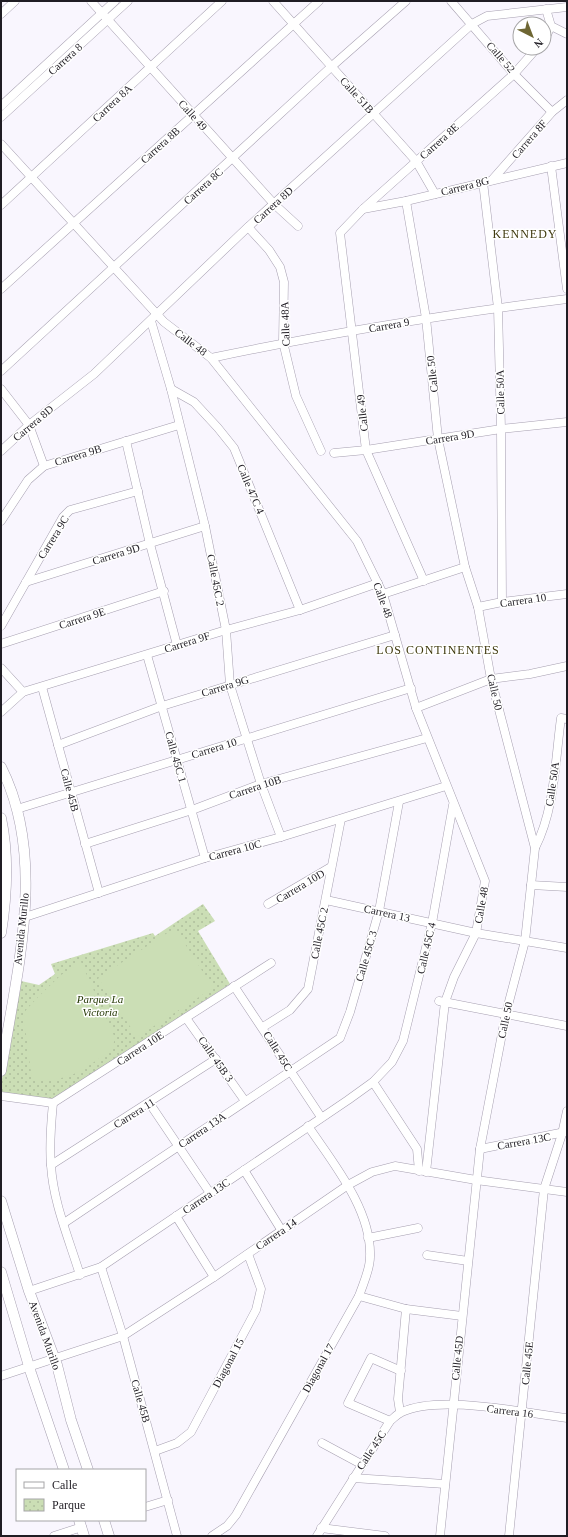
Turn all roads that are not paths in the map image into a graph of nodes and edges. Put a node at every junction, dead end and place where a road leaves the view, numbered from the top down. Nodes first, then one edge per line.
1 (15, 1) edge
2 (91, 1) edge
3 (115, 1) edge
4 (128, 1) edge
5 (222, 1) edge
6 (273, 1) edge
7 (319, 1) edge
8 (406, 1) edge
9 (451, 1) edge
10 (537, 1) edge
11 (567, 7) edge
12 (542, 9) junction
13 (102, 13) junction
14 (1, 14) edge
15 (546, 16) edge
16 (108, 20) junction
17 (294, 24) junction
18 (472, 24) junction
19 (552, 26) edge
20 (567, 34) edge
21 (530, 56) edge
22 (332, 67) junction
23 (151, 68) junction
24 (514, 74) junction
25 (567, 100) edge
26 (1, 106) edge
27 (552, 112) junction
28 (373, 114) junction
29 (193, 115) junction
30 (1, 117) edge
31 (1, 144) edge
32 (233, 158) junction
33 (416, 161) junction
34 (567, 163) edge
35 (551, 166) junction
36 (31, 177) junction
37 (492, 180) junction
38 (483, 182) junction
39 (435, 194) junction
40 (406, 201) junction
41 (274, 204) junction
42 (1, 205) edge
43 (363, 209) junction
44 (73, 223) junction
45 (298, 226) dead end
46 (248, 227) junction
47 (340, 233) joint
48 (113, 267) junction
49 (1, 289) edge
50 (567, 289) edge
51 (567, 299) edge
52 (498, 308) junction
53 (158, 315) junction
54 (426, 318) junction
55 (151, 321) junction
56 (352, 331) junction
57 (284, 342) junction
58 (212, 358) junction
59 (1, 371) edge
60 (1, 389) edge
61 (171, 389) junction
62 (567, 422) edge
63 (29, 425) junction
64 (179, 425) junction
65 (501, 429) junction
66 (438, 438) junction
67 (126, 441) junction
68 (366, 450) junction
69 (1, 451) edge
70 (321, 451) dead end
71 (334, 453) dead end
72 (44, 466) junction
73 (138, 491) junction
74 (1, 521) edge
75 (205, 526) junction
76 (150, 544) junction
77 (465, 567) junction
78 (424, 581) junction
79 (26, 582) junction
80 (378, 583) junction
81 (164, 591) junction
82 (383, 594) junction
83 (567, 594) edge
84 (502, 602) junction
85 (478, 608) junction
86 (300, 610) junction
87 (1, 626) edge
88 (226, 630) junction
89 (395, 635) junction
90 (1, 644) edge
91 (177, 645) junction
92 (147, 655) junction
93 (567, 666) edge
94 (1, 668) edge
95 (491, 679) junction
96 (230, 685) junction
97 (42, 687) junction
98 (411, 688) junction
99 (23, 692) junction
100 (162, 706) junction
101 (416, 708) junction
102 (1, 712) edge
103 (564, 718) edge
104 (247, 738) junction
105 (427, 738) junction
106 (58, 745) junction
107 (177, 760) junction
108 (1, 767) edge
109 (261, 784) junction
110 (446, 786) junction
111 (71, 792) junction
112 (399, 802) junction
113 (453, 804) junction
114 (17, 809) junction
115 (192, 810) junction
116 (1, 818) edge
117 (341, 819) junction
118 (281, 837) junction
119 (86, 844) junction
120 (535, 848) junction
121 (206, 858) junction
122 (331, 867) junction
123 (532, 885) junction
124 (567, 887) edge
125 (99, 893) junction
126 (326, 900) junction
127 (268, 904) dead end
128 (379, 911) junction
129 (2, 916) edge
130 (25, 916) junction
131 (432, 923) junction
132 (1, 933) edge
133 (476, 933) junction
134 (525, 941) junction
135 (567, 948) edge
136 (271, 964) dead end
137 (234, 986) junction
138 (442, 1001) junction
139 (506, 1013) junction
140 (186, 1018) junction
141 (567, 1026) edge
142 (263, 1028) junction
143 (340, 1038) joint
144 (216, 1059) junction
145 (1, 1071) edge
146 (290, 1071) junction
147 (373, 1082) junction
148 (1, 1096) edge
149 (245, 1101) junction
150 (53, 1103) junction
151 (150, 1104) junction
152 (567, 1111) edge
153 (321, 1117) junction
154 (308, 1126) junction
155 (564, 1132) edge
156 (179, 1145) junction
157 (480, 1149) junction
158 (419, 1154) junction
159 (51, 1165) junction
160 (403, 1168) junction
161 (244, 1170) junction
162 (423, 1171) junction
163 (476, 1180) junction
164 (348, 1185) junction
165 (544, 1189) junction
166 (567, 1192) edge
167 (210, 1193) junction
168 (1, 1201) edge
169 (176, 1216) junction
170 (64, 1223) junction
171 (418, 1228) dead end
172 (282, 1231) junction
173 (368, 1238) junction
174 (248, 1254) junction
175 (427, 1255) dead end
176 (468, 1261) junction
177 (101, 1267) junction
178 (1, 1272) edge
179 (80, 1275) junction
180 (214, 1277) junction
181 (29, 1291) junction
182 (5, 1296) edge
183 (359, 1296) junction
184 (406, 1309) junction
185 (462, 1316) junction
186 (123, 1336) junction
187 (55, 1359) junction
188 (30, 1367) junction
189 (401, 1371) junction
190 (1, 1376) edge
191 (453, 1404) junction
192 (400, 1412) junction
193 (522, 1413) junction
194 (567, 1418) edge
195 (390, 1421) junction
196 (322, 1443) dead end
197 (155, 1451) junction
198 (361, 1464) junction
199 (64, 1469) edge
200 (88, 1469) edge
201 (353, 1478) junction
202 (445, 1484) junction
203 (168, 1500) junction
204 (146, 1507) edge
205 (104, 1521) edge
206 (82, 1528) edge
207 (321, 1528) junction
208 (54, 1536) edge
209 (109, 1536) edge
210 (177, 1536) edge
211 (212, 1536) edge
212 (316, 1536) edge
213 (385, 1536) edge
214 (440, 1536) edge
215 (509, 1536) edge

1 - 14 street
2 - 13 street, Calle 49
3 - 13 street, Carrera 8
4 - 16 street, Carrera 8
5 - 23 street, Carrera 8A
6 - 17 street, Calle 51B
7 - 17 street, Carrera 8B
8 - 22 street, Carrera 8C
9 - 18 street, Calle 52
10 - 12 street
11 - 12 street, Carrera 8D
12 - 15 street
12 - 18 street, Carrera 8D
13 - 16 street, Calle 49
13 - 26 street, Carrera 8
16 - 23 street, Calle 49
16 - 30 street, Carrera 8
17 - 22 street, Calle 51B
17 - 29 street, Carrera 8B
18 - 24 street, Calle 52
18 - 28 street, Carrera 8D
19 - 20 street
21 - 24 street, Carrera 8E
22 - 28 street, Calle 51B
22 - 32 street, Carrera 8C
23 - 29 street, Calle 49
23 - 36 street, Carrera 8A
24 - 27 street, Calle 52
24 - 33 street, Carrera 8E
25 - 27 street, Carrera 8F
27 - 37 street, Carrera 8F
28 - 33 street, Calle 51B
28 - 41 street, Carrera 8D
29 - 32 street, Calle 49
29 - 44 street, Carrera 8B
31 - 36 street, Calle 48
32 - 41 street, Calle 49
32 - 48 street, Carrera 8C
33 - 39 street, Calle 51B
33 - 43 street, Carrera 8E
34 - 35 street, Carrera 8G
35 - 37 street, Carrera 8G
35 - 50 street
36 - 42 street, Carrera 8A
36 - 44 street, Calle 48
37 - 38 street, Carrera 8G
38 - 39 street, Carrera 8G
38 - 52 street, Calle 50A
39 - 40 street, Carrera 8G
40 - 43 street, Carrera 8G
40 - 54 street, Calle 50
41 - 45 street, Calle 49
41 - 46 street, Carrera 8D
43 - 47 street, Carrera 8E
44 - 48 street, Calle 48
44 - 49 street, Carrera 8B
46 - 53 street, Carrera 8D
46 - 57 street, Calle 48A
47 - 56 street, Calle 49
48 - 53 street, Calle 48
48 - 59 street, Carrera 8C
51 - 52 street, Carrera 9
52 - 54 street, Carrera 9
52 - 65 street, Calle 50A
53 - 55 street, Carrera 8D
53 - 58 street, Calle 48
54 - 56 street, Carrera 9
54 - 66 street, Calle 50
55 - 61 street, Calle 45C 2
55 - 63 street, Carrera 8D
56 - 57 street, Carrera 9
56 - 68 street, Calle 49
57 - 58 street, Carrera 9
57 - 70 street, Calle 48A
58 - 80 street, Calle 48
60 - 63 street
61 - 64 street, Calle 45C 2
61 - 86 street, Calle 47C 4
62 - 65 street, Carrera 9D
63 - 69 street, Carrera 8D
63 - 72 street
64 - 67 street, Carrera 9B
64 - 75 street, Calle 45C 2
65 - 66 street, Carrera 9D
65 - 84 street, Calle 50A
66 - 68 street, Carrera 9D
66 - 77 street, Calle 50
67 - 72 street, Carrera 9B
67 - 73 street
68 - 71 street, Carrera 9D
68 - 78 street, Calle 49
72 - 74 street, Carrera 9B
73 - 76 street
73 - 79 street, Carrera 9C
75 - 76 street, Carrera 9D
75 - 88 street, Calle 45C 2
76 - 79 street, Carrera 9D
76 - 81 street
77 - 78 street
77 - 85 street, Calle 50
78 - 82 street
79 - 87 street, Carrera 9C
80 - 82 street, Calle 48
80 - 86 street, Carrera 9F
81 - 90 street, Carrera 9E
81 - 91 street
82 - 89 street, Calle 48
83 - 84 street, Carrera 10
84 - 85 street, Carrera 10
85 - 95 street, Calle 50
86 - 88 street, Carrera 9F
88 - 91 street, Carrera 9F
88 - 96 street, Calle 45C 2
89 - 96 street, Carrera 9G
89 - 98 street, Calle 48
91 - 92 street, Carrera 9F
92 - 97 street, Carrera 9F
92 - 100 street, Calle 45C 1
93 - 95 street
94 - 99 street
95 - 101 street
95 - 120 street, Calle 50
96 - 100 street, Carrera 9G
96 - 104 street, Calle 45C 2
97 - 99 street, Carrera 9F
97 - 106 street, Calle 45B
98 - 101 street, Calle 48
98 - 104 street, Carrera 10
99 - 102 street, Carrera 9F
100 - 106 street, Carrera 9G
100 - 107 street, Calle 45C 1
101 - 105 street, Calle 48
103 - 120 street, Calle 50A
104 - 107 street, Carrera 10
104 - 109 street, Calle 45C 2
105 - 109 street, Carrera 10B
105 - 110 street, Calle 48
106 - 111 street, Calle 45B
107 - 111 street, Carrera 10
107 - 115 street, Calle 45C 1
108 - 114 main road, Avenida Murillo
109 - 115 street, Carrera 10B
109 - 118 street, Calle 45C 2
110 - 112 street, Carrera 10C
110 - 113 street, Calle 48
111 - 114 street, Carrera 10
111 - 119 street, Calle 45B
112 - 117 street, Carrera 10C
112 - 128 street, Calle 45C 3
113 - 131 street, Calle 45C 4
113 - 133 street, Calle 48
114 - 130 main road, Avenida Murillo
115 - 119 street, Carrera 10B
115 - 121 street, Calle 45C 1
116 - 129 main road, Avenida Murillo
117 - 118 street, Carrera 10C
117 - 122 street, Calle 45C 2
118 - 121 street, Carrera 10C
119 - 125 street, Calle 45B
120 - 123 street, Calle 50
121 - 125 street, Carrera 10C
122 - 126 street, Calle 45C 2
122 - 127 street, Carrera 10D
123 - 124 street
123 - 134 street, Calle 50
125 - 130 street, Carrera 10C
126 - 128 street, Carrera 13
126 - 142 street, Calle 45C 2
128 - 131 street, Carrera 13
128 - 143 street, Calle 45C 3
129 - 132 main road, Avenida Murillo
130 - 145 main road, Avenida Murillo
131 - 133 street, Carrera 13
131 - 147 street, Calle 45C 4
133 - 134 street, Carrera 13
133 - 138 street, Calle 48
134 - 135 street, Carrera 13
134 - 139 street, Calle 50
136 - 137 street, Carrera 10E
137 - 140 street, Carrera 10E
137 - 142 street, Calle 45C
138 - 139 street
138 - 162 street, Calle 48
139 - 141 street
139 - 157 street, Calle 50
140 - 144 street, Calle 45B 3
140 - 150 street, Carrera 10E
142 - 146 street, Calle 45C
143 - 146 street, Carrera 13A
144 - 149 street, Calle 45B 3
144 - 151 street, Carrera 11
146 - 149 street, Carrera 13A
146 - 153 street, Calle 45C
147 - 153 street, Carrera 13C
147 - 158 street
148 - 150 street
149 - 156 street, Carrera 13A
150 - 159 street
151 - 156 street
151 - 159 street, Carrera 11
152 - 155 street, Calle 45E
153 - 154 street, Carrera 13C
154 - 161 street, Carrera 13C
154 - 164 street
155 - 157 street, Carrera 13C
155 - 165 street, Calle 45E
156 - 167 street
156 - 170 street, Carrera 13A
157 - 163 street, Calle 50
158 - 160 street
158 - 162 street
159 - 170 street
160 - 162 street, Carrera 14
160 - 164 street, Carrera 14
161 - 167 street, Carrera 13C
161 - 172 street
162 - 163 street, Carrera 14
163 - 165 street, Carrera 14
163 - 176 street, Calle 45D
164 - 172 street, Carrera 14
164 - 173 street, Diagonal 17
165 - 166 street, Carrera 14
165 - 193 street, Calle 45E
167 - 169 street, Carrera 13C
168 - 181 main road, Avenida Murillo
169 - 177 street, Carrera 13C
169 - 180 street
170 - 179 street
171 - 173 street
172 - 174 street, Carrera 14
173 - 183 street, Diagonal 17
174 - 180 street, Carrera 14
174 - 197 street, Diagonal 15
175 - 176 street
176 - 185 street, Calle 45D
177 - 179 street, Carrera 13C
177 - 186 street, Calle 45B
178 - 182 main road, Avenida Murillo
179 - 181 street, Carrera 13C
180 - 186 street, Carrera 14
181 - 187 main road, Avenida Murillo
182 - 188 main road, Avenida Murillo
183 - 184 street
183 - 211 street, Diagonal 17
184 - 185 street
184 - 189 street
185 - 191 street, Calle 45D
186 - 187 street, Carrera 14
186 - 197 street, Calle 45B
187 - 188 street, Carrera 14
187 - 200 main road, Avenida Murillo
188 - 190 street, Carrera 14
188 - 199 main road, Avenida Murillo
189 - 192 street
189 - 195 street
191 - 192 street, Calle 45C
191 - 193 street, Carrera 16
191 - 202 street, Calle 45D
192 - 195 street, Calle 45C
193 - 194 street, Carrera 16
193 - 215 street, Calle 45E
195 - 198 street, Calle 45C
196 - 198 street
197 - 203 street, Calle 45B
198 - 201 street, Calle 45C
201 - 202 street
201 - 207 street, Calle 45C
202 - 214 street, Calle 45D
203 - 204 street
203 - 210 street, Calle 45B
205 - 209 main road
206 - 208 street
207 - 212 street, Calle 45C
207 - 213 street

